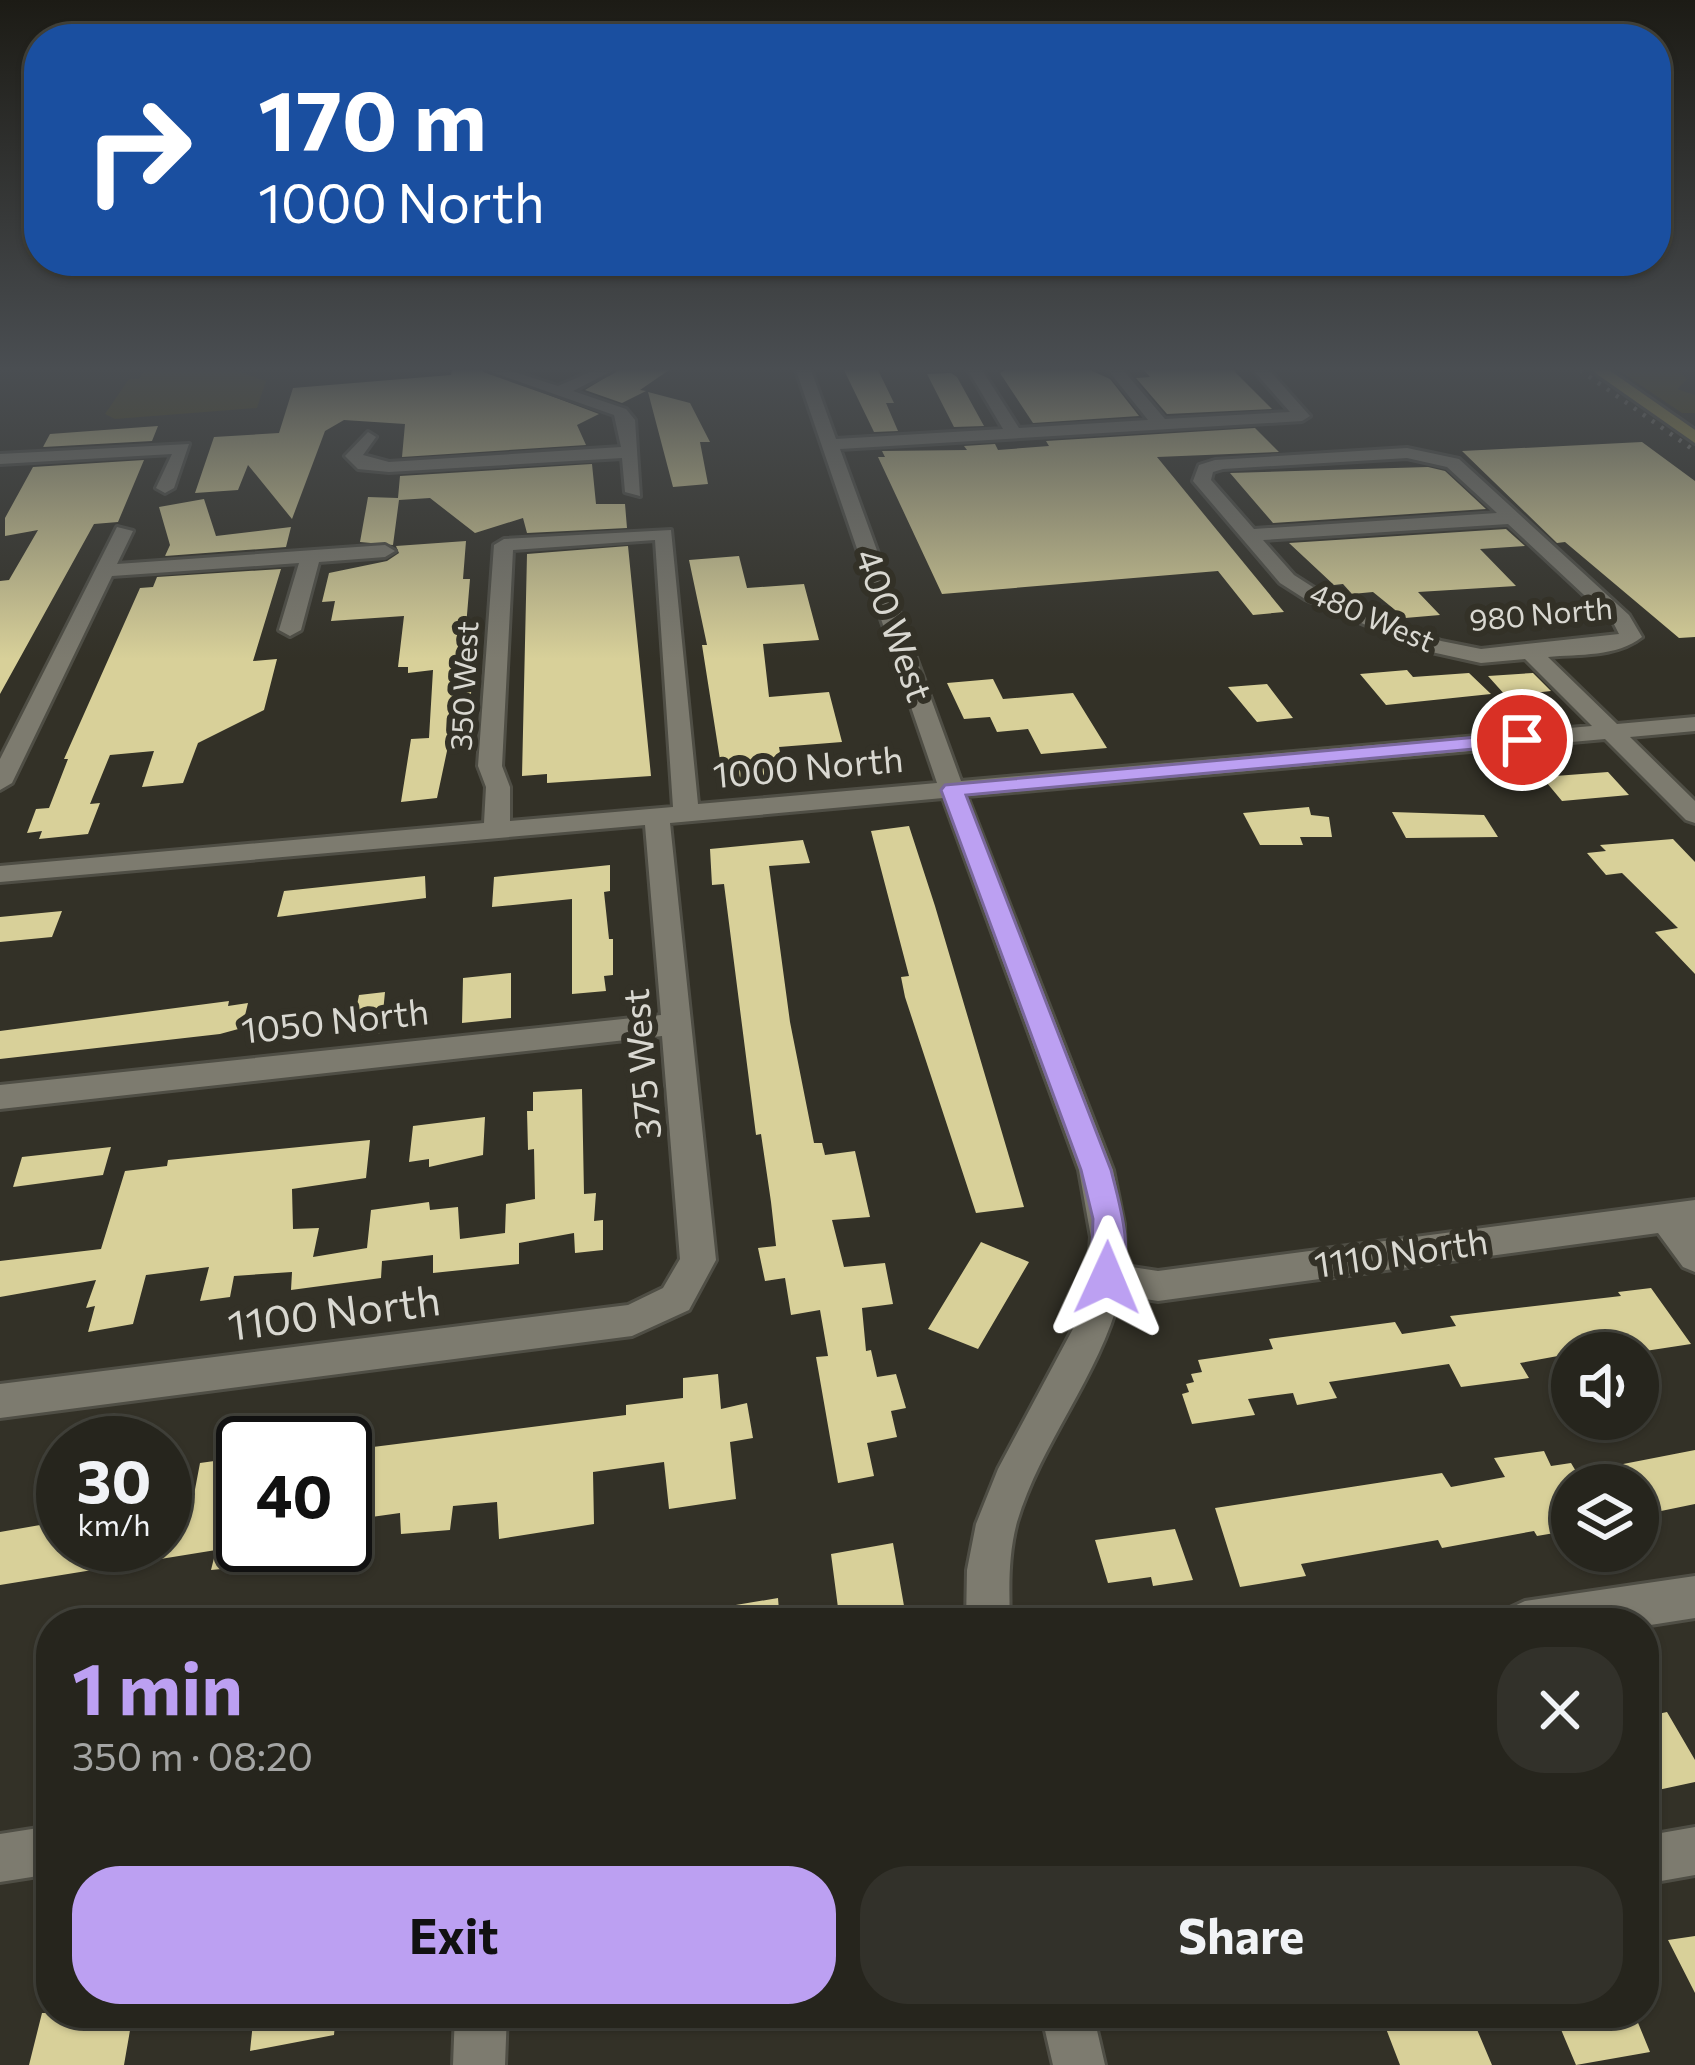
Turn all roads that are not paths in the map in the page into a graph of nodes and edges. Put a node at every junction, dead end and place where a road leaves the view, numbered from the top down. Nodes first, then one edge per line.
1 (175, 466) edge
2 (631, 466) edge
3 (838, 466) edge
4 (1236, 466) edge
5 (1457, 466) edge
6 (166, 488) dead end
7 (634, 492) dead end
8 (1512, 518) junction
9 (124, 531) dead end
10 (664, 534) joint
11 (1248, 535) junction
12 (385, 551) dead end
13 (310, 556) junction
14 (105, 571) junction
15 (290, 630) dead end
16 (1531, 652) junction
17 (1457, 653) joint
18 (31, 721) junction
19 (0, 724) edge
20 (1695, 724) edge
21 (1612, 732) junction
22 (0, 783) edge
23 (952, 790) junction
24 (671, 815) junction
25 (1695, 815) edge
26 (497, 830) junction
27 (0, 874) edge
28 (678, 1024) junction
29 (0, 1096) edge
30 (1681, 1216) edge
31 (1695, 1257) edge
32 (1107, 1278) junction
33 (676, 1300) joint
34 (0, 1401) edge
35 (1695, 1597) edge
36 (986, 1608) edge
37 (1623, 1608) edge
38 (1695, 1851) edge
39 (36, 1852) edge
40 (1659, 1857) edge
41 (0, 1858) edge
42 (480, 2028) edge
43 (1070, 2028) edge
44 (479, 2065) edge
45 (1079, 2065) edge

1 - 6 street
2 - 7 street
3 - 23 street, 400 West
4 - 11 street, 480 West
5 - 8 street, 480 West
8 - 11 street
8 - 16 street, 980 North
9 - 14 street
10 - 24 street, 375 West
10 - 26 street, 350 West
11 - 17 street, 480 West
12 - 13 street
13 - 14 street
13 - 15 street
14 - 18 street
16 - 17 street, 980 North
16 - 21 street
18 - 19 street
18 - 22 street
20 - 21 street, 1000 North
21 - 23 street, 1000 North
21 - 25 street
23 - 24 street, 1000 North
23 - 32 street, 400 West
24 - 26 street, 1000 North
24 - 28 street, 375 West
26 - 27 street, 1000 North
28 - 29 street, 1050 North
28 - 33 street, 375 West
30 - 31 street
30 - 32 street, 1110 North
32 - 36 street, 400 West
33 - 34 street, 1100 North
35 - 37 street
38 - 40 street
39 - 41 street
42 - 44 street
43 - 45 street

